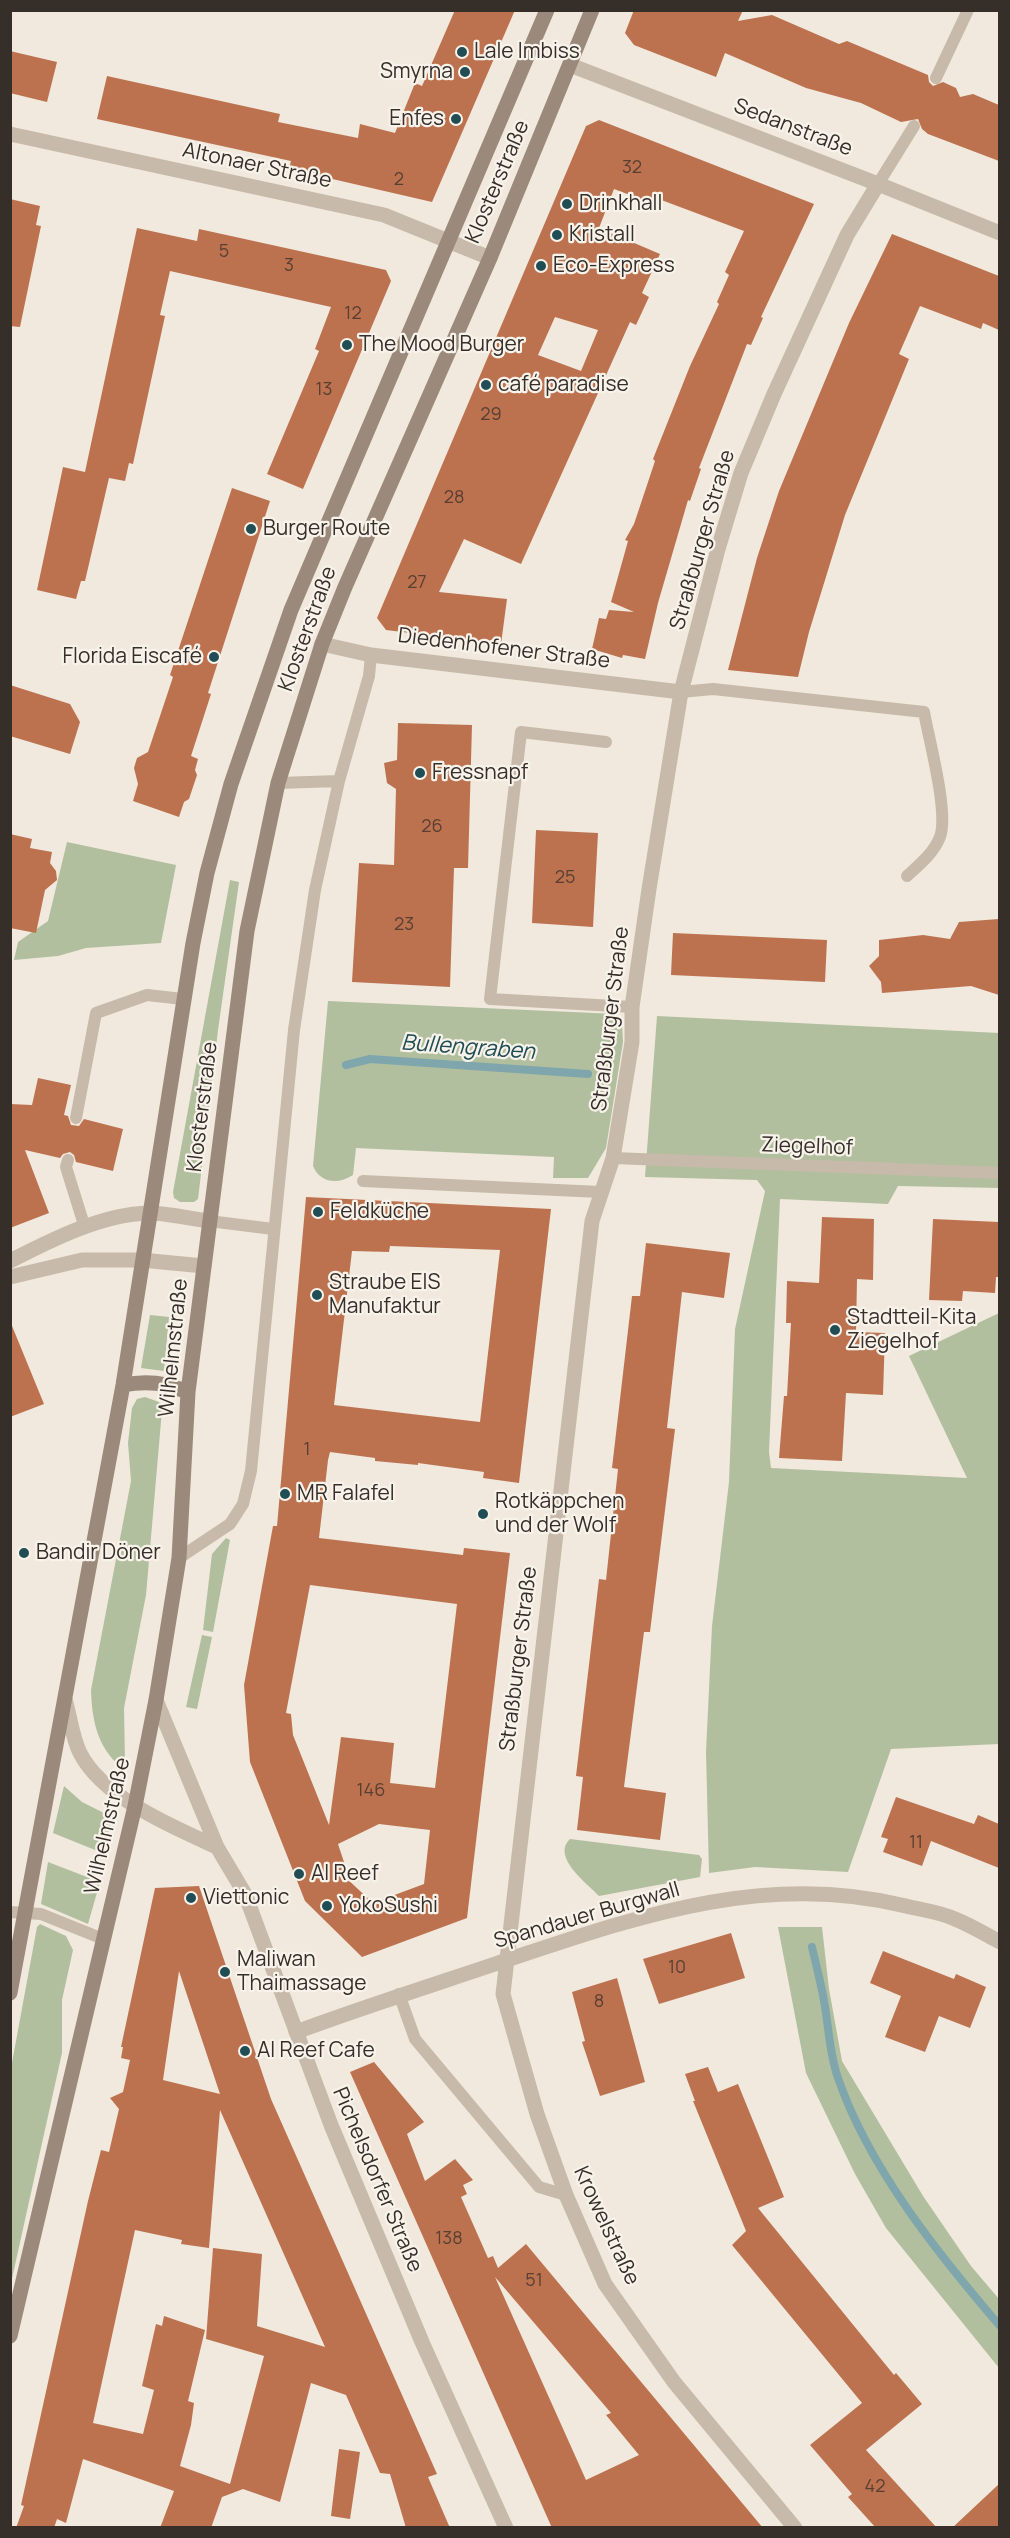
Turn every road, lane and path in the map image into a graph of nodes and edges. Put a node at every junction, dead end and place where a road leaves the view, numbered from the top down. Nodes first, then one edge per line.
1 (547, 10) edge
2 (592, 10) edge
3 (968, 10) edge
4 (570, 65) junction
5 (936, 78) dead end
6 (914, 126) dead end
7 (10, 134) edge
8 (878, 184) junction
9 (999, 233) edge
10 (451, 240) junction
11 (490, 258) junction
12 (322, 644) junction
13 (371, 655) junction
14 (681, 692) junction
15 (606, 742) dead end
16 (339, 781) junction
17 (278, 783) junction
18 (907, 876) dead end
19 (183, 999) junction
20 (632, 1007) junction
21 (76, 1118) dead end
22 (613, 1158) junction
23 (68, 1160) dead end
24 (999, 1173) edge
25 (363, 1181) dead end
26 (600, 1192) junction
27 (149, 1213) junction
28 (209, 1221) junction
29 (85, 1228) junction
30 (273, 1229) junction
31 (141, 1260) junction
32 (10, 1261) edge
33 (204, 1266) junction
34 (10, 1277) edge
35 (123, 1385) junction
36 (188, 1392) junction
37 (179, 1558) junction
38 (65, 1699) junction
39 (156, 1700) junction
40 (135, 1806) junction
41 (217, 1847) junction
42 (17, 1914) edge
43 (103, 1939) junction
44 (999, 1942) edge
45 (505, 1961) junction
46 (10, 1993) edge
47 (399, 1994) junction
48 (296, 2032) junction
49 (566, 2195) junction
50 (15, 2298) edge
51 (10, 2336) edge
52 (506, 2528) edge
53 (795, 2528) edge

1 - 10 main road, Klosterstraße
2 - 4 main road, Klosterstraße
3 - 5 lane
4 - 8 street, Sedanstraße
4 - 11 main road, Klosterstraße
6 - 8 lane, Straßburger Straße
7 - 10 street, Altonaer Straße
8 - 9 street, Sedanstraße
8 - 14 street, Straßburger Straße
10 - 11 street, Altonaer Straße
10 - 19 main road, Klosterstraße
11 - 12 main road, Klosterstraße
12 - 13 street, Diedenhofener Straße
12 - 17 main road, Klosterstraße
13 - 14 street, Diedenhofener Straße
13 - 16 lane
14 - 18 lane
14 - 20 street, Straßburger Straße
15 - 20 lane
16 - 17 lane
16 - 30 lane
17 - 28 main road, Klosterstraße
19 - 21 lane
19 - 27 main road, Klosterstraße
20 - 22 street, Straßburger Straße
22 - 24 lane, Ziegelhof
22 - 26 street, Straßburger Straße
23 - 29 lane
25 - 26 lane
26 - 45 street, Straßburger Straße
27 - 28 street
27 - 29 street
27 - 31 main road, Klosterstraße
28 - 30 lane
28 - 33 main road, Klosterstraße
29 - 32 street
30 - 37 lane
31 - 33 street, Wilhelmstraße
31 - 34 street
31 - 35 main road, Wilhelmstraße
33 - 36 main road, Wilhelmstraße
35 - 36 main road
35 - 38 main road, Wilhelmstraße
36 - 37 main road, Wilhelmstraße
37 - 39 main road, Wilhelmstraße
38 - 40 street
38 - 42 main road, Wilhelmstraße
39 - 40 main road, Wilhelmstraße
39 - 41 street, Pichelsdorfer Straße
40 - 41 street
40 - 43 main road, Wilhelmstraße
41 - 48 street, Pichelsdorfer Straße
42 - 43 lane
42 - 46 main road, Wilhelmstraße
43 - 50 main road, Wilhelmstraße
44 - 45 street, Spandauer Burgwall
45 - 47 street, Spandauer Burgwall
45 - 49 street, Krowelstraße
47 - 48 street, Spandauer Burgwall
47 - 49 lane
48 - 52 street, Pichelsdorfer Straße
49 - 53 street, Krowelstraße
50 - 51 main road, Wilhelmstraße

